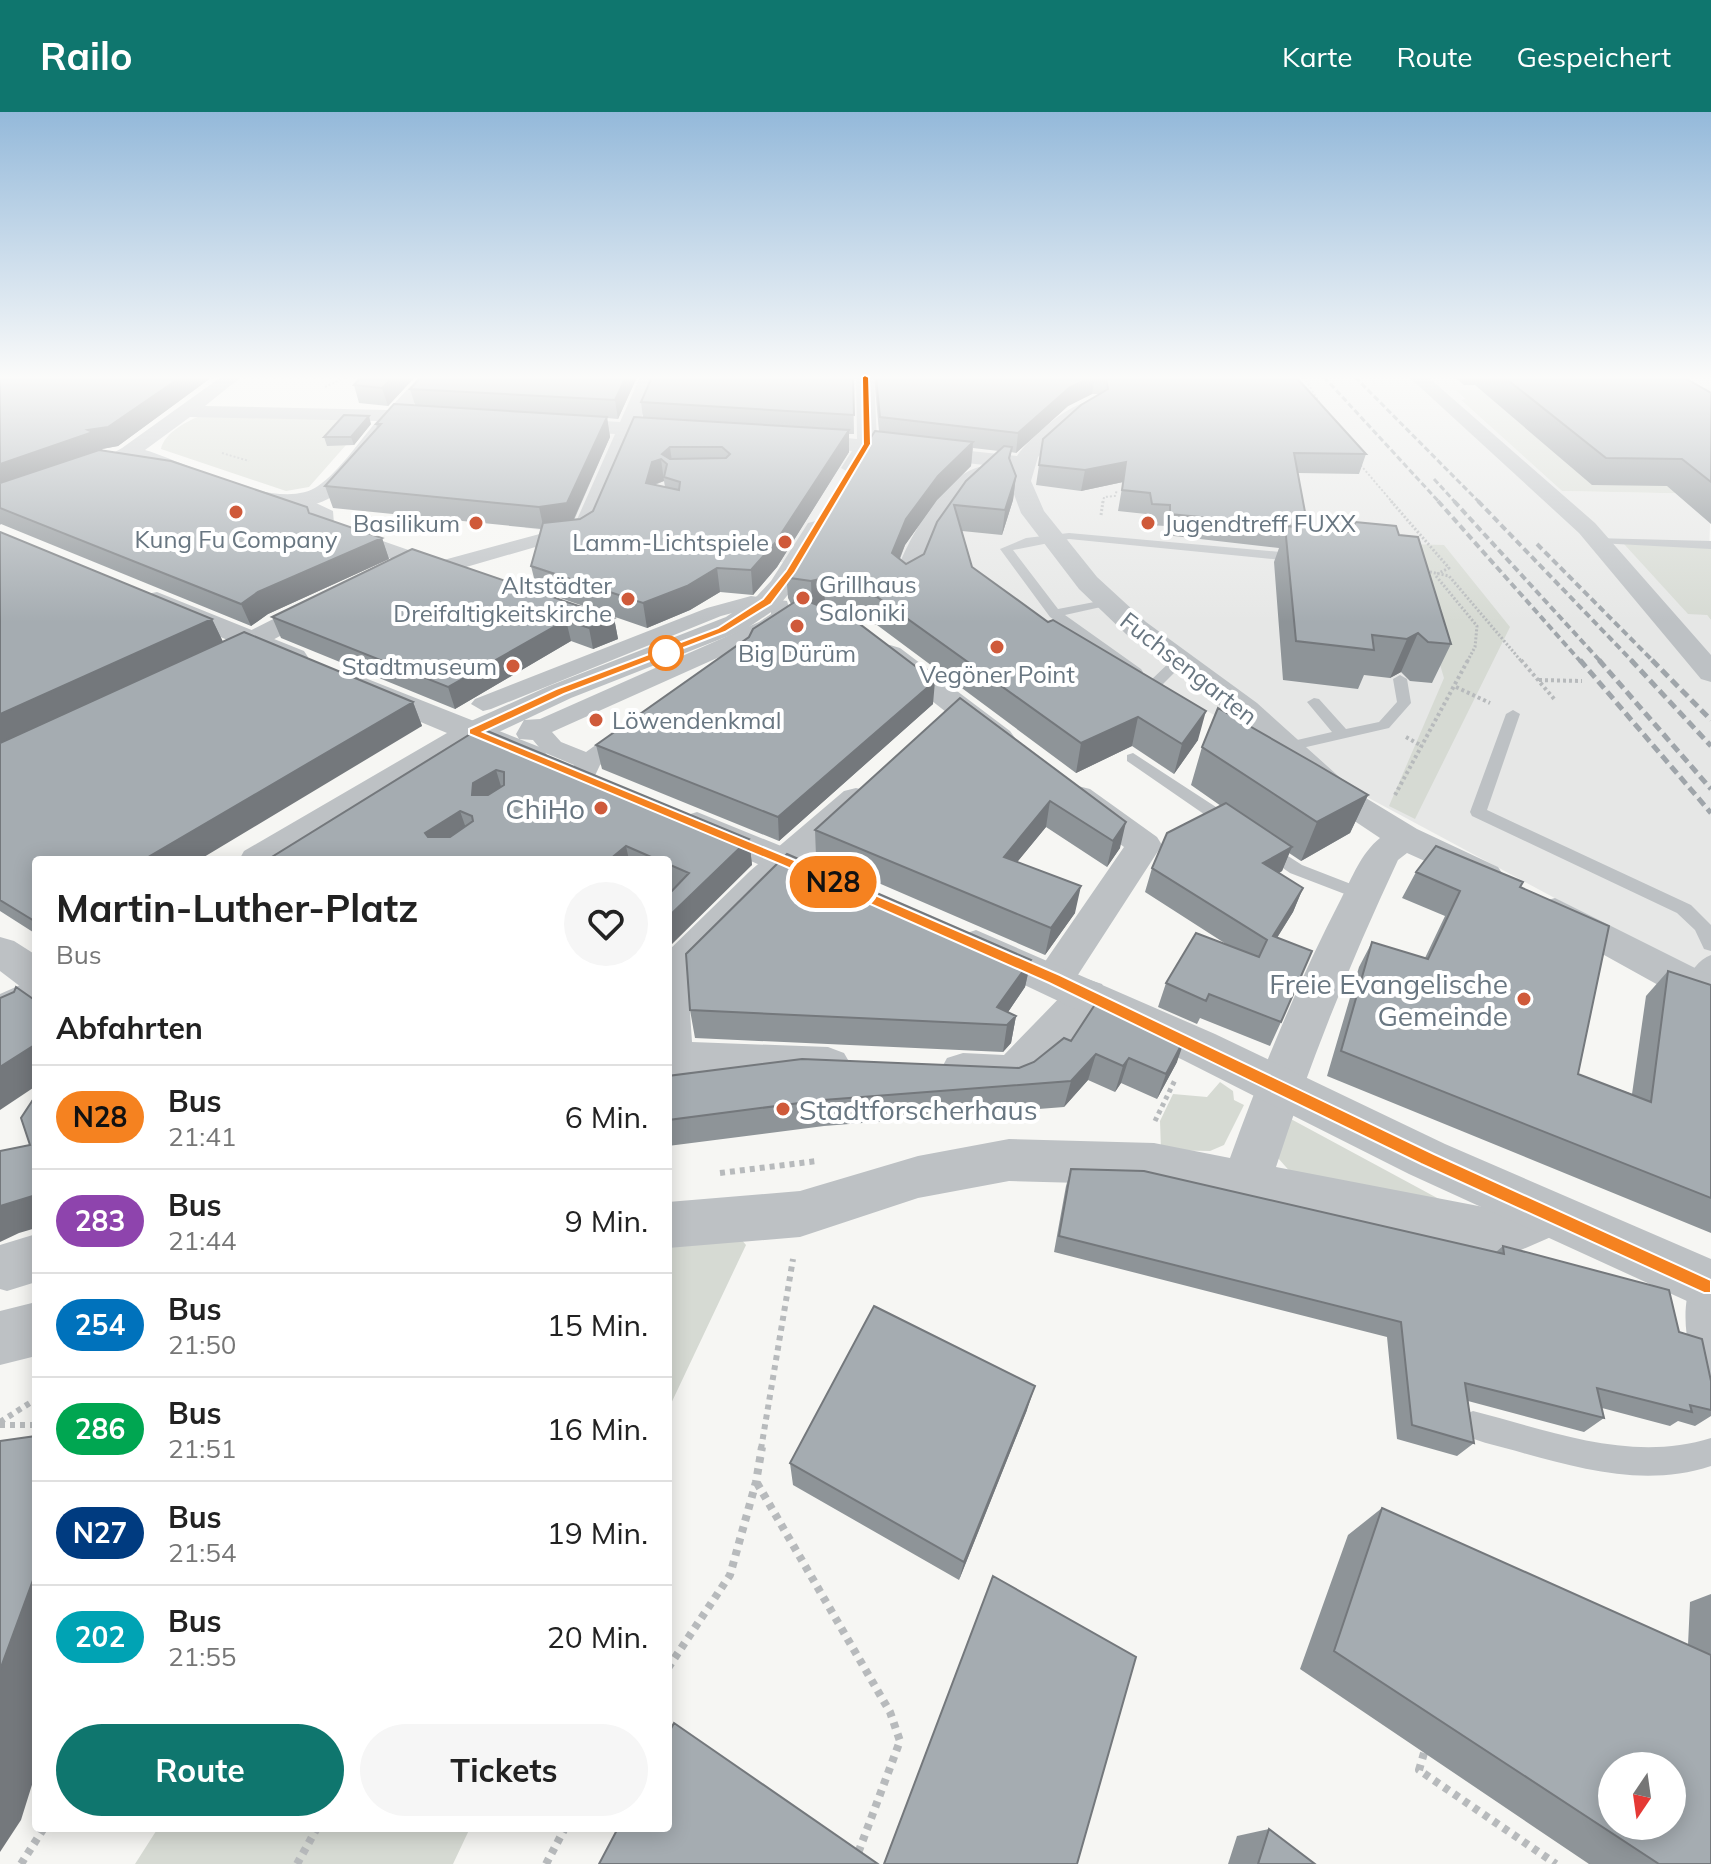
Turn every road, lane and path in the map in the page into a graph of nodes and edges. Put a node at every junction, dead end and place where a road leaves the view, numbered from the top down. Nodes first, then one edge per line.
1 (112, 459) edge
2 (148, 459) edge
3 (355, 459) edge
4 (614, 459) edge
5 (858, 459) edge
6 (997, 459) joint
7 (1027, 459) edge
8 (1356, 459) edge
9 (1508, 459) edge
10 (1023, 463) junction
11 (94, 466) edge
12 (841, 487) edge
13 (303, 502) junction
14 (827, 510) edge
15 (583, 533) joint
16 (1051, 537) junction
17 (1598, 540) junction
18 (1711, 545) edge
19 (1318, 559) edge
20 (409, 561) joint
21 (440, 567) junction
22 (1423, 570) edge
23 (383, 574) edge
24 (1435, 575) junction
25 (467, 577) edge
26 (907, 580) edge
27 (344, 592) edge
28 (139, 593) edge
29 (1105, 602) junction
30 (767, 614) junction
31 (1055, 614) junction
32 (865, 633) edge
33 (254, 641) junction
34 (1179, 661) junction
35 (1711, 673) edge
36 (184, 674) edge
37 (710, 675) edge
38 (1400, 679) edge
39 (1538, 680) junction
40 (1582, 681) dead end
41 (1456, 687) junction
42 (1555, 700) dead end
43 (1314, 702) dead end
44 (477, 712) junction
45 (1513, 714) joint
46 (649, 718) edge
47 (1344, 736) junction
48 (1272, 748) junction
49 (1133, 758) dead end
50 (594, 776) junction
51 (879, 777) edge
52 (670, 814) edge
53 (1392, 830) junction
54 (264, 856) edge
55 (787, 862) junction
56 (1363, 895) junction
57 (871, 899) edge
58 (942, 930) edge
59 (1711, 944) edge
60 (0, 951) edge
61 (672, 972) edge
62 (32, 973) edge
63 (1705, 981) edge
64 (1071, 987) junction
65 (32, 996) edge
66 (0, 1015) edge
67 (1199, 1047) junction
68 (672, 1059) edge
69 (874, 1067) edge
70 (921, 1069) edge
71 (1278, 1089) junction
72 (1154, 1164) junction
73 (1247, 1180) junction
74 (800, 1214) junction
75 (1549, 1214) junction
76 (672, 1225) edge
77 (1707, 1284) edge
78 (32, 1330) edge
79 (0, 1338) edge
80 (1711, 1377) edge
81 (32, 1402) edge
82 (0, 1424) edge
83 (32, 1425) edge
84 (1473, 1425) edge
85 (1711, 1452) edge
86 (756, 1482) junction
87 (672, 1662) edge
88 (1424, 1753) dead end
89 (41, 1832) edge
90 (315, 1832) edge
91 (563, 1832) edge
92 (21, 1864) edge
93 (297, 1864) edge
94 (546, 1864) edge
95 (854, 1864) edge
96 (1556, 1864) edge

1 - 11 street
2 - 13 street
3 - 13 street
4 - 15 street
5 - 12 street
6 - 10 street
6 - 26 street
7 - 10 street
8 - 24 path
9 - 17 street
10 - 16 street, Fuchsengarten
13 - 21 street
14 - 30 street
15 - 21 street
16 - 19 lane
16 - 29 street, Fuchsengarten
16 - 31 lane
17 - 18 lane
17 - 35 street
20 - 21 street
20 - 23 street
21 - 25 street
22 - 24 path
24 - 39 path
24 - 41 path
27 - 33 street
28 - 33 street
29 - 31 lane
29 - 34 street, Fuchsengarten
30 - 37 street
30 - 44 street
30 - 44 street
30 - 50 street
31 - 34 lane
32 - 64 street
33 - 36 street
33 - 44 street
34 - 48 street, Fuchsengarten
38 - 47 lane
39 - 40 path
39 - 42 path
41 - 45 path
41 - 53 path
43 - 47 lane
44 - 50 street
44 - 54 street
45 - 59 lane
46 - 50 street
47 - 48 lane
48 - 53 street, Fuchsengarten
49 - 56 lane
51 - 55 street
52 - 55 street
53 - 56 street
53 - 63 street, Fuchsengarten
55 - 57 street
55 - 61 street
56 - 71 street
58 - 64 street
60 - 62 street
64 - 67 street
64 - 70 street
65 - 66 street
67 - 71 street
67 - 72 path
68 - 69 street
71 - 73 street
71 - 75 street
72 - 73 street
72 - 74 street
73 - 75 street
74 - 76 street
74 - 86 path
75 - 77 street
77 - 80 lane
78 - 79 street
81 - 82 path
82 - 83 path
84 - 85 lane
86 - 87 path
86 - 95 path
88 - 96 path
89 - 92 path
90 - 93 path
91 - 94 path

